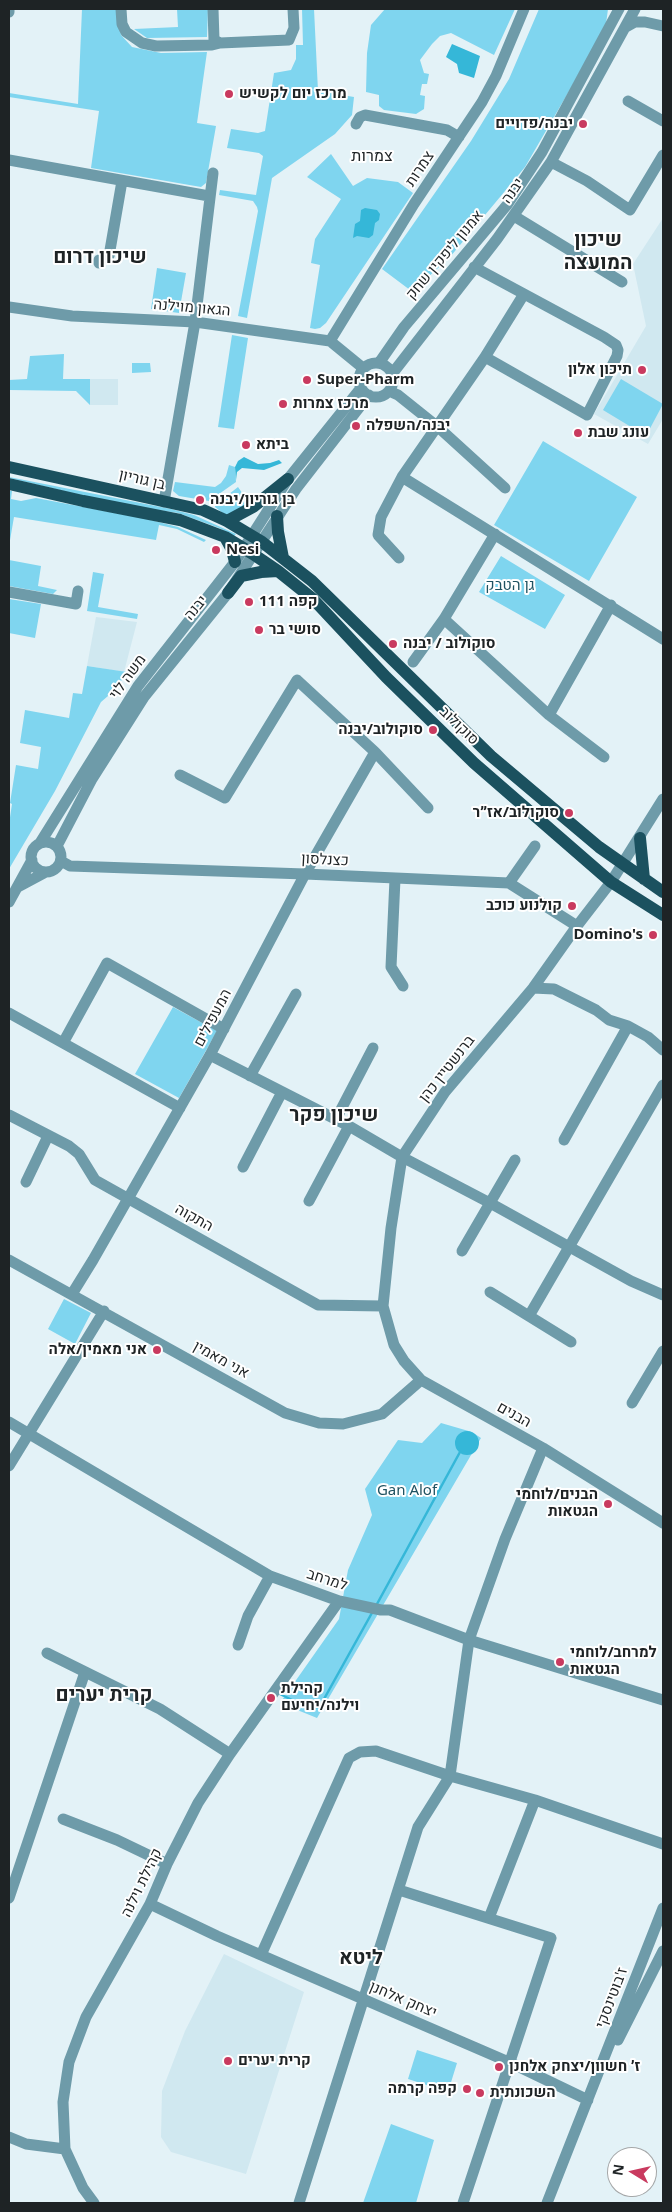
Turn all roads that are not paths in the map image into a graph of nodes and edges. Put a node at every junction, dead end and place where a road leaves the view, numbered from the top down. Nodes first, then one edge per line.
1 (121, 9) edge
2 (213, 9) edge
3 (293, 9) edge
4 (524, 9) edge
5 (624, 9) edge
6 (640, 9) edge
7 (663, 26) edge
8 (626, 27) junction
9 (618, 42) junction
10 (220, 43) junction
11 (628, 101) dead end
12 (663, 121) edge
13 (356, 124) dead end
14 (459, 137) junction
15 (663, 155) edge
16 (9, 160) edge
17 (551, 162) junction
18 (213, 173) dead end
19 (122, 180) junction
20 (209, 196) junction
21 (514, 216) junction
22 (99, 262) dead end
23 (474, 267) junction
24 (622, 282) dead end
25 (524, 294) junction
26 (9, 307) edge
27 (195, 322) junction
28 (330, 341) junction
29 (485, 357) junction
30 (379, 362) junction
31 (363, 368) junction
32 (392, 374) junction
33 (389, 391) junction
34 (365, 392) junction
35 (438, 427) junction
36 (9, 467) edge
37 (402, 477) junction
38 (288, 479) junction
39 (9, 484) edge
40 (505, 488) dead end
41 (164, 502) junction
42 (277, 516) junction
43 (227, 521) junction
44 (495, 534) junction
45 (250, 535) junction
46 (225, 537) junction
47 (262, 542) junction
48 (248, 552) junction
49 (284, 558) junction
50 (399, 558) dead end
51 (235, 562) junction
52 (278, 571) junction
53 (9, 592) edge
54 (228, 593) junction
55 (67, 595) dead end
56 (611, 605) junction
57 (444, 619) junction
58 (663, 639) edge
59 (413, 662) dead end
60 (549, 715) junction
61 (375, 752) junction
62 (604, 757) dead end
63 (180, 775) dead end
64 (663, 799) edge
65 (428, 808) dead end
66 (640, 838) junction
67 (40, 843) junction
68 (57, 846) junction
69 (534, 846) dead end
70 (32, 860) junction
71 (61, 861) junction
72 (623, 864) junction
73 (46, 872) junction
74 (305, 874) junction
75 (395, 879) junction
76 (644, 879) junction
77 (611, 882) junction
78 (509, 883) junction
79 (16, 888) junction
80 (663, 892) edge
81 (9, 902) edge
82 (663, 914) edge
83 (577, 926) junction
84 (403, 986) dead end
85 (533, 988) junction
86 (296, 994) dead end
87 (9, 1013) edge
88 (628, 1026) junction
89 (224, 1029) junction
90 (63, 1043) junction
91 (373, 1048) dead end
92 (663, 1050) edge
93 (210, 1055) junction
94 (250, 1076) junction
95 (663, 1085) edge
96 (282, 1092) junction
97 (180, 1108) junction
98 (9, 1115) edge
99 (336, 1120) junction
100 (349, 1126) junction
101 (48, 1136) junction
102 (564, 1140) dead end
103 (402, 1157) junction
104 (515, 1160) dead end
105 (243, 1167) dead end
106 (26, 1182) dead end
107 (128, 1198) junction
108 (309, 1201) dead end
109 (490, 1203) junction
110 (570, 1246) junction
111 (462, 1251) dead end
112 (9, 1260) edge
113 (490, 1292) dead end
114 (72, 1294) junction
115 (663, 1295) edge
116 (383, 1306) junction
117 (104, 1311) junction
118 (529, 1316) junction
119 (570, 1342) dead end
120 (663, 1351) edge
121 (421, 1380) junction
122 (632, 1403) dead end
123 (9, 1422) edge
124 (30, 1434) junction
125 (543, 1448) junction
126 (9, 1466) edge
127 (663, 1524) edge
128 (270, 1576) junction
129 (338, 1601) junction
130 (469, 1640) junction
131 (238, 1645) dead end
132 (47, 1653) dead end
133 (85, 1672) junction
134 (663, 1700) edge
135 (230, 1754) junction
136 (450, 1776) junction
137 (535, 1800) junction
138 (63, 1820) dead end
139 (663, 1844) edge
140 (167, 1864) junction
141 (399, 1890) junction
142 (9, 1898) edge
143 (150, 1904) junction
144 (663, 1908) edge
145 (490, 1918) junction
146 (663, 1951) edge
147 (261, 1955) junction
148 (364, 2000) junction
149 (511, 2063) junction
150 (588, 2100) junction
151 (9, 2137) edge
152 (65, 2149) junction
153 (94, 2203) edge
154 (300, 2203) edge
155 (463, 2203) edge
156 (547, 2203) edge

1 - 10 street
2 - 10 street
3 - 10 street
4 - 14 street, צמרות
5 - 8 street, יבנה
5 - 9 street
5 - 30 street, אמנון ליפקין שחק
6 - 7 street
7 - 8 street
8 - 9 street, יבנה
9 - 17 street, יבנה
11 - 12 street
13 - 14 street
14 - 28 street, צמרות
15 - 17 street
16 - 19 street
17 - 21 street, יבנה
18 - 20 street
19 - 20 street
19 - 22 street
20 - 27 street
21 - 23 street, יבנה
21 - 24 street
23 - 25 street
23 - 32 street, יבנה
25 - 29 street
25 - 29 street
26 - 27 street, הגאון מוילנה
27 - 28 street, הגאון מוילנה
27 - 41 street
28 - 31 street
29 - 35 street
30 - 31 street
30 - 32 street
31 - 34 street
32 - 33 street
33 - 34 street
33 - 35 street
34 - 38 street
34 - 42 street, יבנה
35 - 37 street
35 - 40 street
36 - 41 main road, בן גוריון
37 - 44 street
37 - 50 street
38 - 43 main road
38 - 45 street
39 - 46 main road
41 - 43 main road, בן גוריון
42 - 47 street, יבנה
42 - 49 main road
43 - 45 main road, בן גוריון
44 - 56 street
44 - 57 street
45 - 47 main road, בן גוריון
45 - 48 street, משה לוי
46 - 48 main road
46 - 51 main road
47 - 48 street, יבנה
47 - 49 main road, סוקולוב
48 - 51 street, משה לוי
48 - 52 main road, סוקולוב
48 - 54 street, יבנה
49 - 72 main road, סוקולוב
51 - 67 street, משה לוי
52 - 54 main road
52 - 77 main road, סוקולוב
53 - 55 street
54 - 68 street, יבנה
56 - 58 street
56 - 60 street
57 - 59 street
57 - 60 street
60 - 62 street
61 - 63 street
61 - 65 street
61 - 74 street, המעפילים
64 - 66 street, ברנשטיין כהן
66 - 72 street, ברנשטיין כהן
66 - 76 main road
67 - 68 street
67 - 70 street
68 - 71 street
69 - 78 street
70 - 73 street
70 - 79 street
71 - 73 street
71 - 74 street, כצנלסון
72 - 76 main road, סוקולוב
72 - 77 street, ברנשטיין כהן
73 - 79 street
74 - 75 street, כצנלסון
74 - 89 street, המעפילים
75 - 78 street, כצנלסון
75 - 84 street
76 - 80 main road, סוקולוב
77 - 82 main road, סוקולוב
77 - 83 street, ברנשטיין כהן
78 - 83 street
79 - 81 street
83 - 85 street, ברנשטיין כהן
85 - 88 street
85 - 103 street, ברנשטיין כהן
86 - 94 street
87 - 90 street
88 - 92 street
88 - 102 street
89 - 90 street
89 - 93 street, המעפילים
90 - 97 street
91 - 99 street
93 - 94 street
93 - 97 street, המעפילים
94 - 96 street
95 - 110 street
96 - 99 street
96 - 105 street
97 - 107 street, המעפילים
98 - 101 street, התקוה
99 - 100 street
100 - 103 street
100 - 108 street
101 - 106 street
101 - 107 street, התקוה
103 - 109 street
103 - 116 street, ברנשטיין כהן
104 - 109 street
107 - 114 street, המעפילים
107 - 116 street, התקוה
109 - 110 street
109 - 111 street
110 - 115 street
110 - 118 street
112 - 114 street, אני מאמין
113 - 118 street
114 - 117 street, אני מאמין
116 - 121 street, הבנים
117 - 121 street, אני מאמין
117 - 124 street
118 - 119 street
120 - 122 street
121 - 125 street, הבנים
123 - 124 street, למרחב
124 - 126 street
124 - 128 street, למרחב
125 - 127 street, הבנים
125 - 130 street
128 - 129 street, למרחב
128 - 131 street
129 - 130 street, למרחב
129 - 135 street, קהילת וילנה
130 - 134 street, למרחב
130 - 136 street
132 - 133 street
133 - 135 street
133 - 142 street
135 - 140 street, קהילת וילנה
136 - 137 street
136 - 141 street
136 - 147 street
137 - 139 street
137 - 145 street
138 - 140 street
140 - 143 street, קהילת וילנה
141 - 145 street
141 - 148 street
143 - 147 street, יצחק אלחנן
143 - 152 street, קהילת וילנה
144 - 150 street, ז'בוטינסקי
145 - 149 street
146 - 150 street, ז'בוטינסקי
147 - 148 street, יצחק אלחנן
148 - 149 street, יצחק אלחנן
148 - 154 street
149 - 150 street, יצחק אלחנן
149 - 155 street
150 - 156 street, ז'בוטינסקי
151 - 152 street
152 - 153 street, קהילת וילנה

